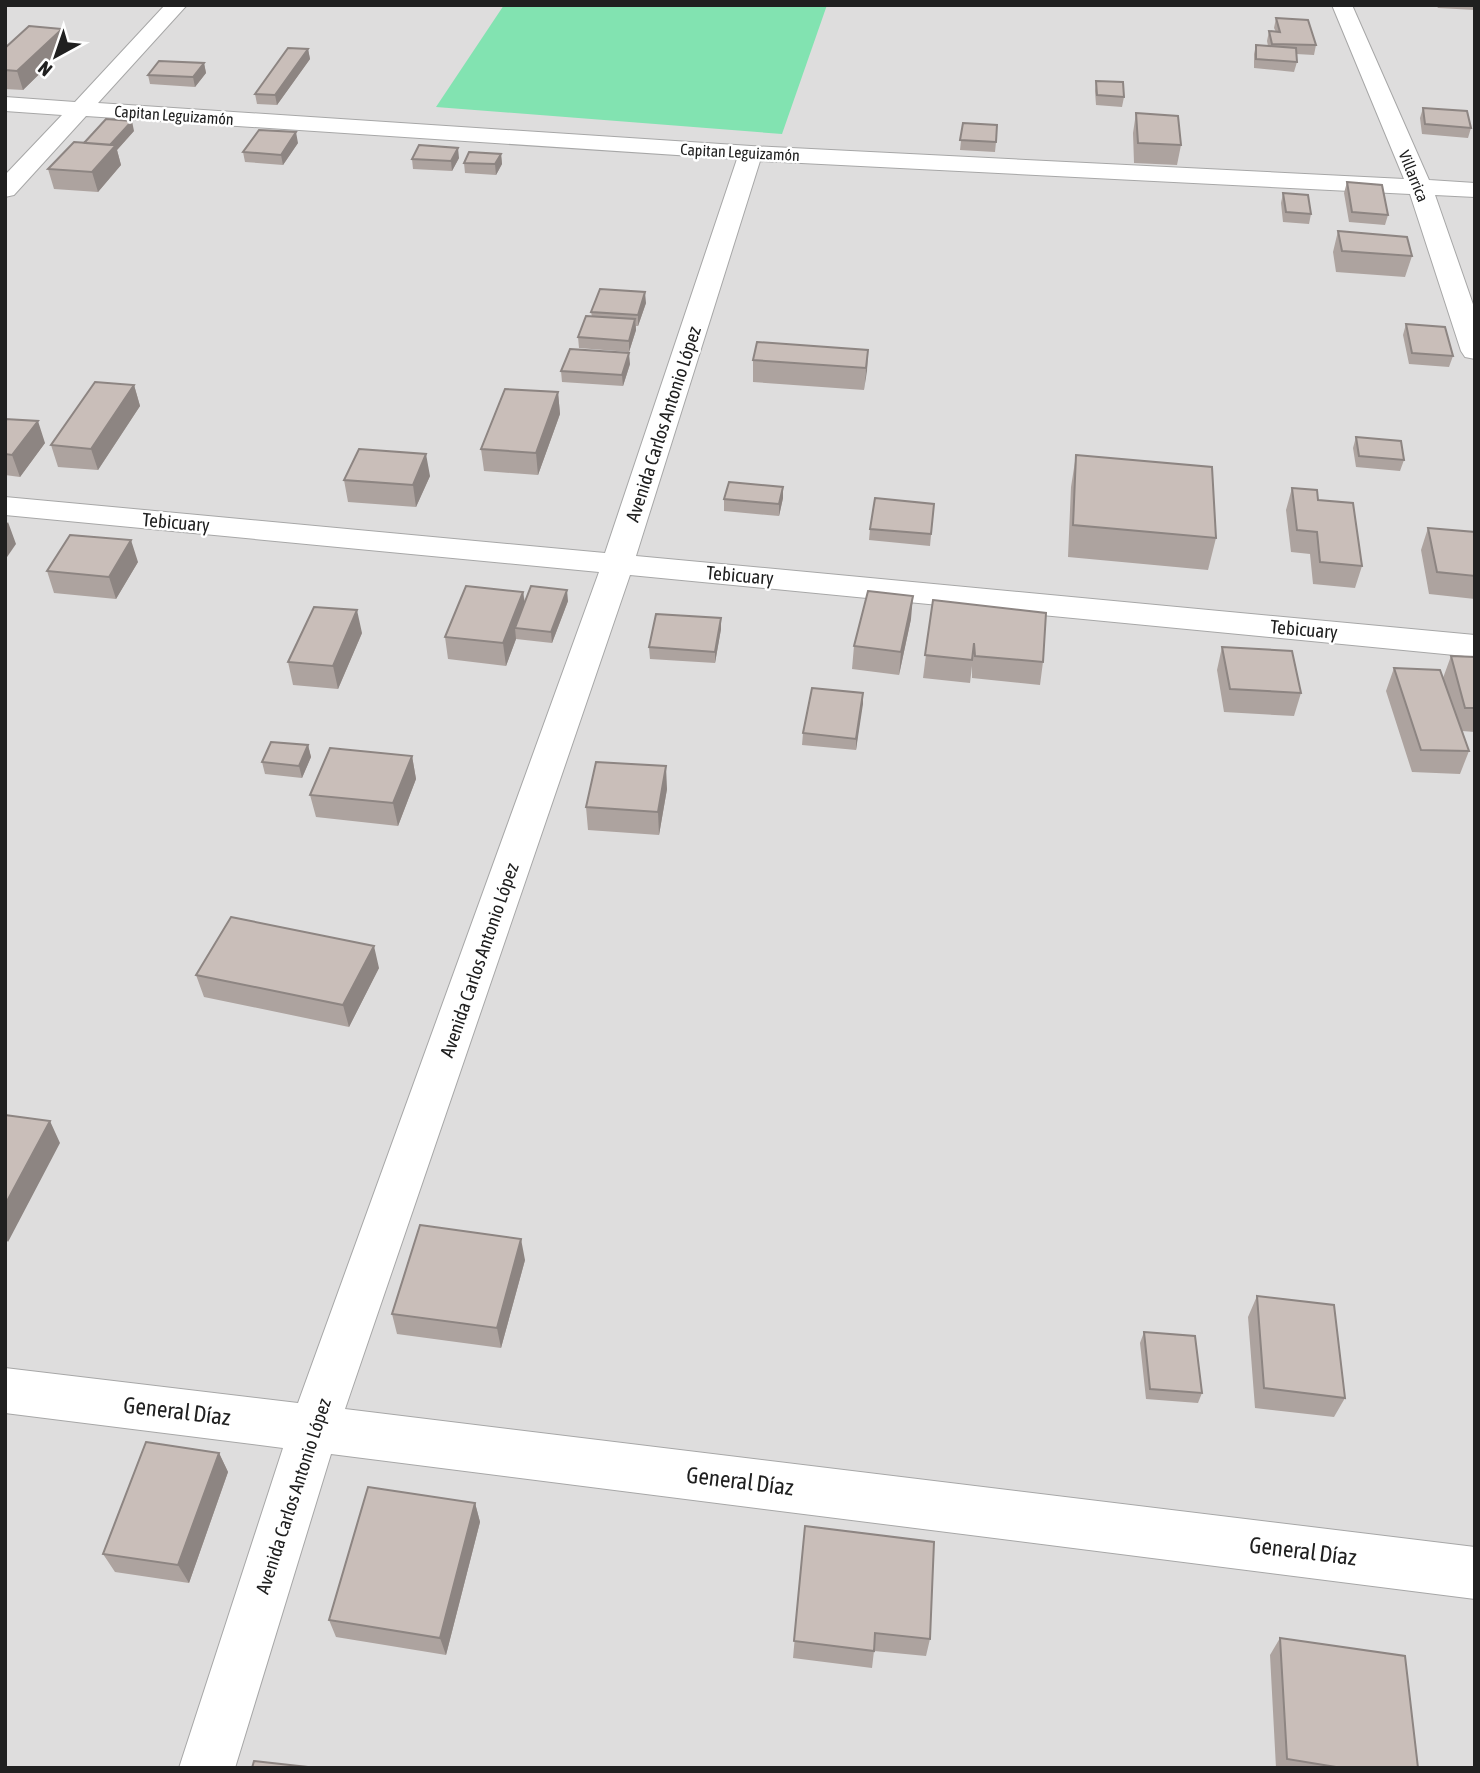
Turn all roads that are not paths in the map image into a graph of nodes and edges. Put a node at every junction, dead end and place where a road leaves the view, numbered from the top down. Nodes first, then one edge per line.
1 (177, 5) edge
2 (1342, 5) edge
3 (5, 104) edge
4 (81, 108) junction
5 (751, 153) junction
6 (1420, 188) junction
7 (5, 190) edge
8 (1475, 190) edge
9 (1475, 351) edge
10 (5, 506) edge
11 (618, 563) junction
12 (1475, 646) edge
13 (5, 1390) edge
14 (314, 1427) junction
15 (1475, 1573) edge
16 (207, 1768) edge

1 - 4 street
2 - 6 street, Villarrica
3 - 4 street, Capitan Leguizamón
4 - 5 street, Capitan Leguizamón
4 - 7 street
5 - 6 street, Capitan Leguizamón
5 - 11 street, Avenida Carlos Antonio López
6 - 8 street, Capitan Leguizamón
6 - 9 street, Villarrica
10 - 11 street, Tebicuary
11 - 12 street, Tebicuary
11 - 14 street, Avenida Carlos Antonio López
13 - 14 street, General Díaz
14 - 15 street, General Díaz
14 - 16 street, Avenida Carlos Antonio López

